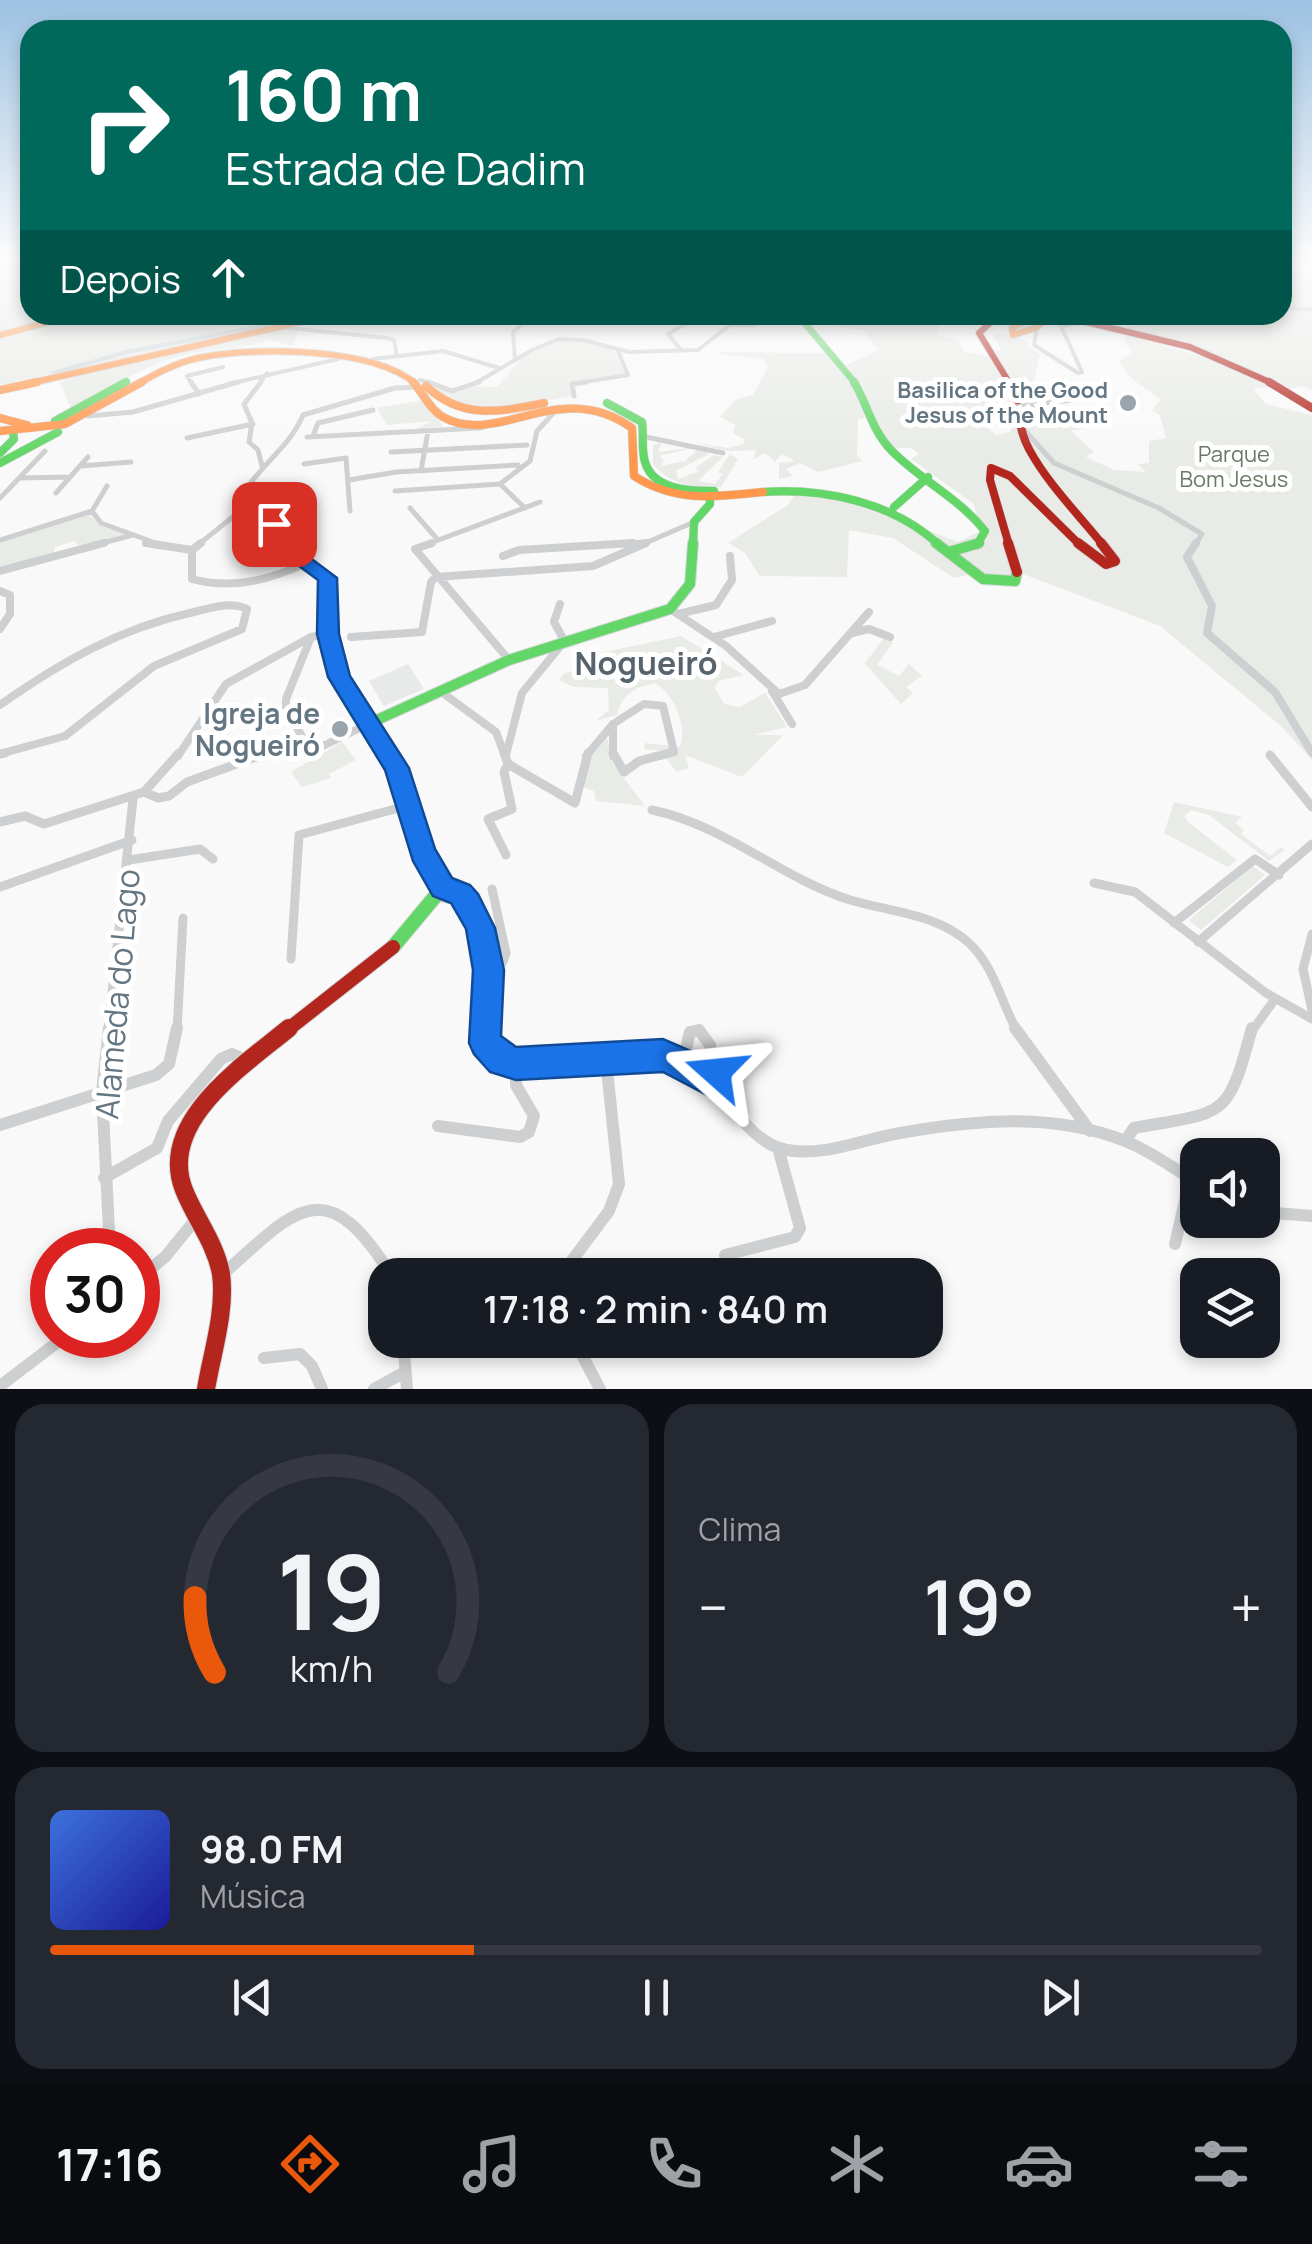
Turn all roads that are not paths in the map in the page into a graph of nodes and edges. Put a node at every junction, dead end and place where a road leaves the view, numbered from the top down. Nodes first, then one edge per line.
1 (37, 325) edge
2 (258, 325) edge
3 (270, 325) edge
4 (281, 325) edge
5 (318, 325) edge
6 (522, 325) edge
7 (684, 325) edge
8 (730, 325) edge
9 (805, 325) edge
10 (984, 325) edge
11 (1021, 325) edge
12 (1062, 325) edge
13 (1081, 325) edge
14 (1094, 325) edge
15 (681, 327) joint
16 (1037, 327) joint
17 (263, 328) junction
18 (0, 335) edge
19 (1158, 341) junction
20 (680, 350) junction
21 (618, 351) junction
22 (397, 356) junction
23 (334, 357) junction
24 (515, 360) junction
25 (370, 361) junction
26 (223, 367) dead end
27 (499, 368) junction
28 (267, 373) junction
29 (53, 376) junction
30 (418, 383) junction
31 (0, 389) edge
32 (199, 394) junction
33 (574, 396) dead end
34 (1306, 402) edge
35 (432, 403) junction
36 (559, 407) junction
37 (102, 408) junction
38 (373, 410) dead end
39 (511, 415) junction
40 (0, 418) edge
41 (84, 418) junction
42 (252, 424) junction
43 (1019, 424) junction
44 (445, 425) junction
45 (428, 430) junction
46 (13, 431) edge
47 (187, 438) dead end
48 (650, 441) junction
49 (527, 444) dead end
50 (424, 450) junction
51 (45, 451) dead end
52 (391, 452) dead end
53 (0, 453) edge
54 (723, 454) dead end
55 (88, 457) dead end
56 (0, 462) edge
57 (131, 462) dead end
58 (304, 464) dead end
59 (518, 465) dead end
60 (80, 466) junction
61 (262, 466) junction
62 (421, 471) junction
63 (70, 477) junction
64 (928, 477) junction
65 (19, 478) junction
66 (349, 480) junction
67 (500, 484) junction
68 (107, 486) dead end
69 (395, 492) dead end
70 (56, 494) dead end
71 (0, 498) edge
72 (256, 498) junction
73 (706, 499) junction
74 (540, 502) dead end
75 (410, 508) dead end
76 (525, 508) junction
77 (92, 511) junction
78 (350, 511) dead end
79 (896, 512) junction
80 (694, 522) junction
81 (133, 534) junction
82 (0, 540) edge
83 (438, 540) junction
84 (649, 541) junction
85 (604, 544) junction
86 (192, 550) junction
87 (954, 552) junction
88 (503, 556) dead end
89 (618, 556) junction
90 (730, 556) dead end
91 (308, 562) junction
92 (0, 570) edge
93 (436, 576) junction
94 (0, 591) edge
95 (560, 604) dead end
96 (674, 611) junction
97 (869, 612) dead end
98 (772, 621) dead end
99 (0, 628) edge
100 (328, 634) junction
101 (845, 636) junction
102 (311, 637) junction
103 (714, 637) junction
104 (890, 637) dead end
105 (352, 638) dead end
106 (564, 642) junction
107 (509, 660) junction
108 (439, 690) junction
109 (772, 691) junction
110 (0, 705) edge
111 (613, 723) junction
112 (368, 724) junction
113 (792, 724) dead end
114 (304, 740) junction
115 (0, 754) edge
116 (1312, 754) edge
117 (1270, 755) dead end
118 (507, 760) junction
119 (144, 792) junction
120 (133, 798) junction
121 (406, 806) junction
122 (1312, 807) edge
123 (652, 810) dead end
124 (0, 822) edge
125 (132, 840) junction
126 (1312, 844) edge
127 (506, 855) dead end
128 (213, 859) dead end
129 (129, 860) junction
130 (1279, 875) junction
131 (1094, 883) dead end
132 (0, 887) edge
133 (492, 888) dead end
134 (440, 892) junction
135 (183, 918) dead end
136 (1174, 923) junction
137 (1312, 934) edge
138 (1198, 942) junction
139 (291, 959) dead end
140 (488, 970) junction
141 (1276, 999) junction
142 (1312, 1010) edge
143 (1312, 1019) edge
144 (606, 1060) junction
145 (683, 1061) junction
146 (249, 1062) junction
147 (516, 1064) junction
148 (715, 1082) junction
149 (102, 1092) junction
150 (0, 1125) edge
151 (438, 1126) dead end
152 (1090, 1131) junction
153 (1125, 1141) junction
154 (778, 1148) junction
155 (1180, 1173) edge
156 (104, 1178) junction
157 (1280, 1213) edge
158 (1312, 1216) edge
159 (196, 1219) junction
160 (108, 1228) edge
161 (1180, 1230) edge
162 (1176, 1244) dead end
163 (725, 1255) dead end
164 (382, 1258) edge
165 (571, 1258) edge
166 (160, 1261) edge
167 (220, 1276) junction
168 (36, 1358) edge
169 (264, 1358) dead end
170 (404, 1358) edge
171 (584, 1358) edge
172 (405, 1372) junction
173 (0, 1386) edge
174 (206, 1389) edge
175 (322, 1389) edge
176 (374, 1389) edge
177 (407, 1389) edge
178 (600, 1389) edge

1 - 18 main road
2 - 29 main road
3 - 17 street
4 - 17 main road
5 - 22 street
6 - 24 street
7 - 15 street
8 - 20 street
9 - 64 main road
10 - 43 main road
11 - 16 main road
12 - 16 street
13 - 19 street
14 - 19 main road
15 - 20 street
17 - 29 main road
19 - 34 main road
20 - 21 street
21 - 24 street
21 - 33 street
22 - 25 street
22 - 27 street
23 - 25 main road
23 - 28 street
23 - 37 main road
24 - 27 street
25 - 30 main road
26 - 32 street
27 - 30 street
28 - 32 street
28 - 42 street
29 - 31 main road
30 - 35 main road
30 - 61 street
32 - 37 street
35 - 39 main road
35 - 44 main road
36 - 39 main road
36 - 67 street
36 - 73 main road
37 - 41 main road
37 - 46 main road
38 - 45 street
39 - 44 main road
39 - 48 main road
40 - 46 main road
41 - 46 main road
41 - 56 main road
42 - 47 street
42 - 61 street
43 - 87 main road
43 - 116 street
44 - 45 street
45 - 50 street
46 - 53 main road
46 - 56 main road
48 - 54 street
48 - 73 main road
49 - 50 street
50 - 52 street
50 - 62 street
51 - 65 street
55 - 60 street
57 - 60 street
58 - 66 street
59 - 62 street
60 - 63 street
61 - 72 street
62 - 66 street
63 - 65 street
63 - 70 street
64 - 79 main road
64 - 87 main road
65 - 71 street
66 - 78 street
67 - 69 street
67 - 76 street
68 - 77 street
72 - 86 street
72 - 91 street
73 - 79 main road
73 - 80 main road
74 - 76 street
75 - 83 street
76 - 83 street
77 - 81 street
77 - 82 street
79 - 87 main road
80 - 84 street
80 - 96 main road
81 - 86 street
81 - 92 street
83 - 93 street
84 - 85 street
84 - 89 street
85 - 88 street
85 - 89 street
86 - 91 street
89 - 93 street
90 - 96 street
91 - 100 street
93 - 105 street
93 - 107 street
94 - 99 street
95 - 106 street
96 - 103 street
96 - 106 main road
97 - 101 street
98 - 103 street
100 - 102 street
100 - 112 street
101 - 104 street
101 - 109 street
102 - 114 street
102 - 119 street
103 - 109 street
106 - 107 main road
106 - 118 street
107 - 108 main road
108 - 112 main road
108 - 118 street
109 - 113 street
110 - 115 street
111 - 111 street
111 - 118 street
112 - 114 street
112 - 121 main road
114 - 119 street
117 - 122 street
118 - 127 street
119 - 120 street
120 - 124 street
120 - 125 street, Alameda do Lago
121 - 134 main road
121 - 139 street
123 - 152 street
125 - 129 street, Alameda do Lago
125 - 132 street
126 - 130 street
128 - 129 street
129 - 149 street, Alameda do Lago
130 - 136 street
130 - 138 street
131 - 136 street
133 - 140 street
134 - 140 street
134 - 146 main road
135 - 149 street
136 - 138 street
137 - 142 street
138 - 141 street
140 - 147 street
141 - 143 street
141 - 153 street
144 - 145 street
144 - 147 street
144 - 165 street
145 - 148 street
145 - 148 street
146 - 156 street
146 - 159 main road
147 - 151 street
148 - 154 street
149 - 150 street
149 - 156 street, Alameda do Lago
152 - 153 street
152 - 154 street
153 - 155 street
154 - 163 street
156 - 160 street, Alameda do Lago
157 - 158 street
159 - 166 street
159 - 167 main road
161 - 162 street
164 - 167 street
167 - 174 main road
168 - 173 street
169 - 175 street
170 - 172 street
171 - 178 street
172 - 176 street
172 - 177 street

